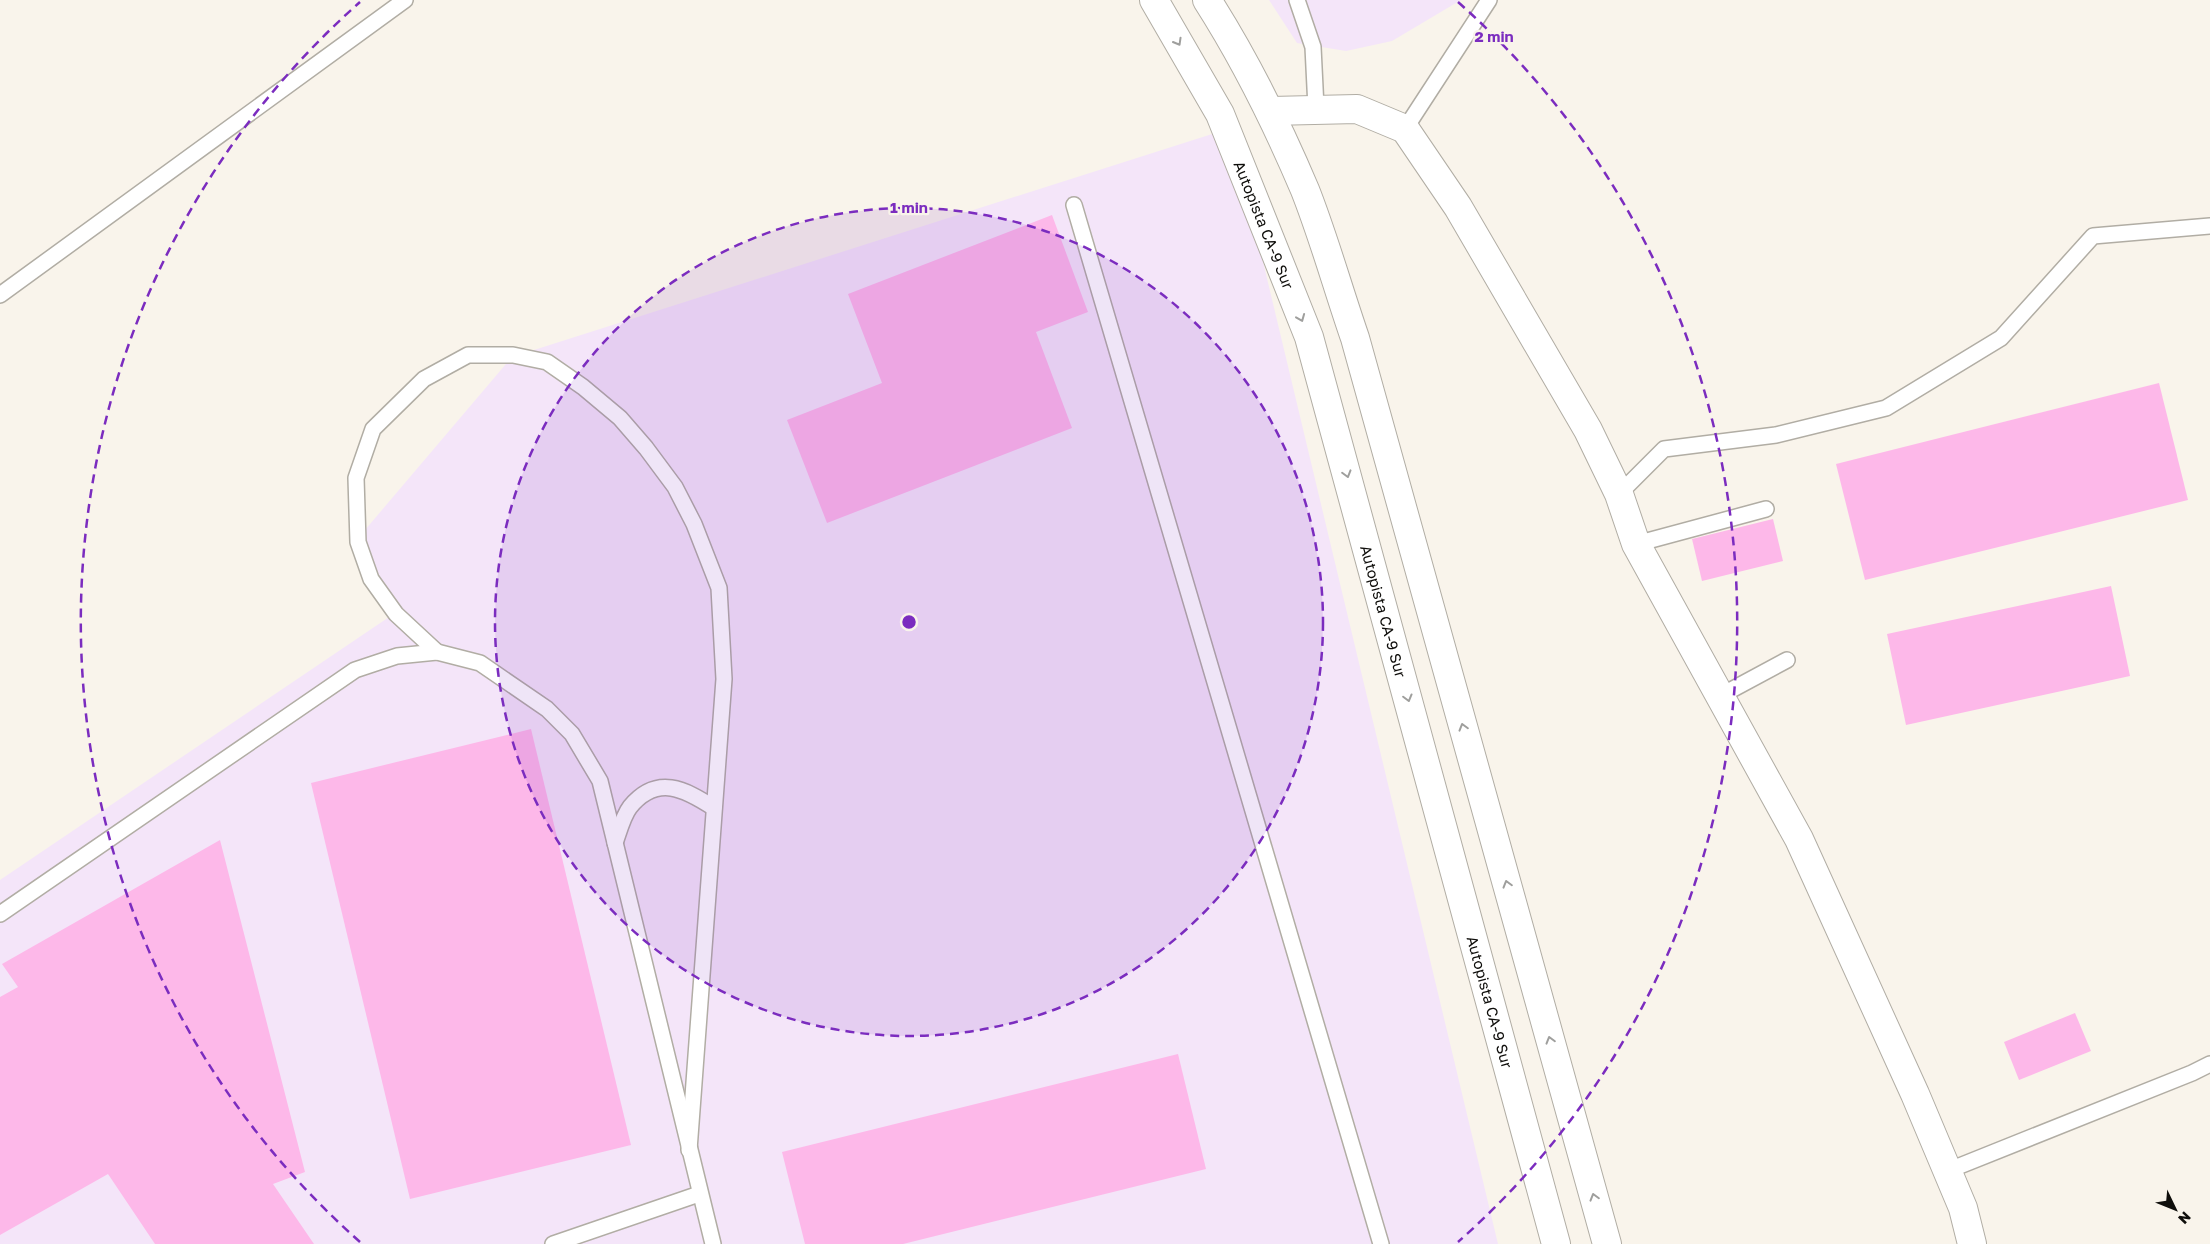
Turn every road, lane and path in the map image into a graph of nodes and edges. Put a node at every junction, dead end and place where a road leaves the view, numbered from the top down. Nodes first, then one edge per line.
1 (405, 0) edge
2 (1154, 0) edge
3 (1207, 0) edge
4 (1297, 0) edge
5 (1488, 0) edge
6 (1316, 108) junction
7 (1270, 111) junction
8 (1405, 129) junction
9 (1074, 205) dead end
10 (2210, 226) edge
11 (0, 294) edge
12 (1618, 494) junction
13 (1766, 509) dead end
14 (1636, 544) junction
15 (437, 652) junction
16 (1787, 660) dead end
17 (1720, 696) junction
18 (714, 808) junction
19 (615, 843) junction
20 (0, 914) edge
21 (2210, 1064) edge
22 (689, 1150) junction
23 (1948, 1171) junction
24 (699, 1194) junction
25 (553, 1244) edge
26 (713, 1244) edge
27 (1382, 1244) edge
28 (1556, 1244) edge
29 (1607, 1244) edge
30 (1972, 1244) edge

1 - 11 lane
2 -> 28 main road, Autopista CA-9 Sur
3 - 7 main road
4 - 6 lane
5 - 8 lane
6 - 7 main road
6 - 8 main road
29 -> 7 main road
8 - 12 main road
9 - 27 lane
10 - 12 lane
12 - 14 main road
13 - 14 lane
14 - 17 main road
15 - 18 lane
15 - 19 lane
15 - 20 lane
16 - 17 lane
17 - 23 main road
18 - 19 lane
18 - 22 lane
19 - 22 lane
21 - 23 lane
22 - 24 lane
23 - 30 main road
24 - 25 lane
24 - 26 lane

